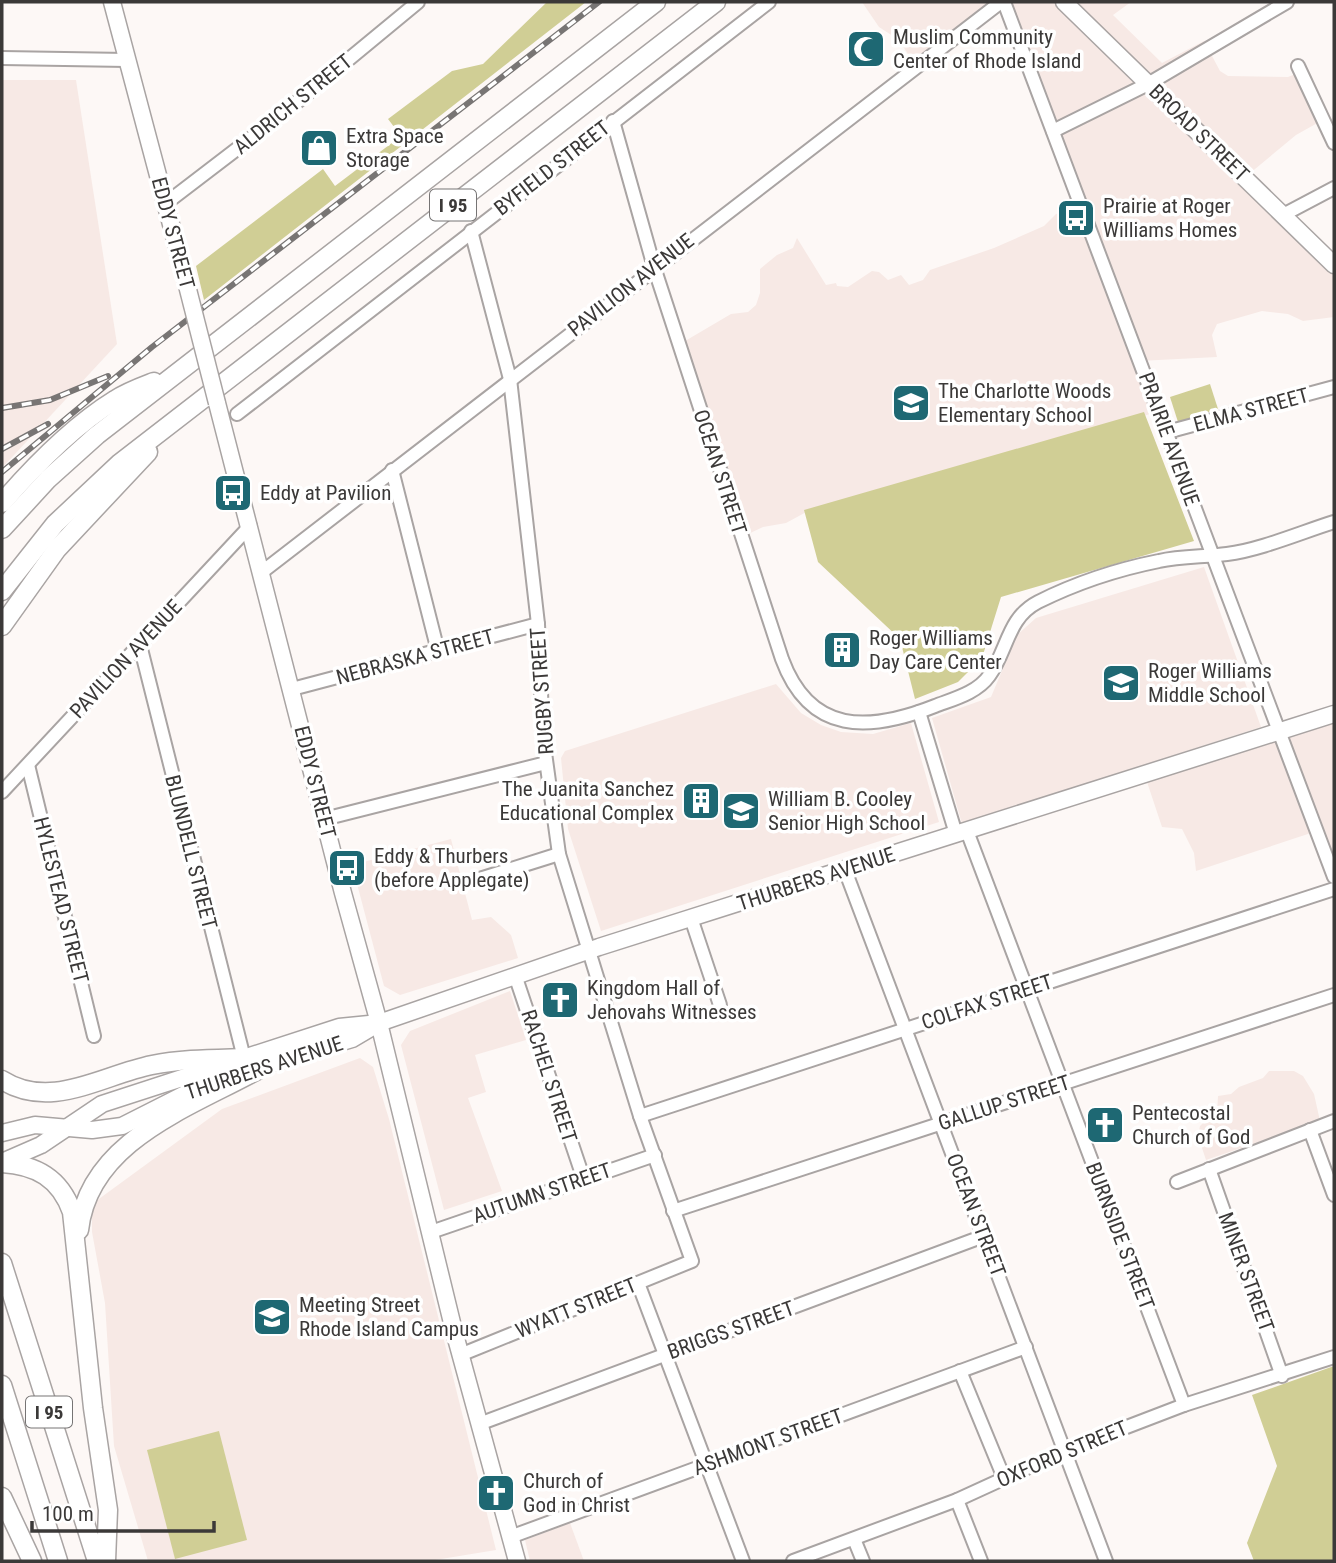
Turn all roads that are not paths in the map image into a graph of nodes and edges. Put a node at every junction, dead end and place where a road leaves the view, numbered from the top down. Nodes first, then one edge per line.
1 (112, 2) edge
2 (418, 2) edge
3 (656, 2) edge
4 (716, 2) edge
5 (769, 2) edge
6 (1002, 2) edge
7 (1287, 2) edge
8 (1067, 3) edge
9 (406, 6) edge
10 (2, 58) edge
11 (127, 60) junction
12 (1297, 66) dead end
13 (1148, 84) junction
14 (613, 121) junction
15 (1053, 131) junction
16 (1334, 143) edge
17 (1334, 188) edge
18 (165, 204) junction
19 (1283, 215) junction
20 (471, 231) junction
21 (1334, 265) edge
22 (653, 267) junction
23 (183, 368) junction
24 (510, 379) junction
25 (1334, 387) edge
26 (190, 408) junction
27 (237, 414) dead end
28 (1167, 432) junction
29 (392, 470) junction
30 (2, 503) edge
31 (1334, 522) edge
32 (250, 526) junction
33 (2, 529) edge
34 (1211, 554) junction
35 (262, 572) junction
36 (2, 591) edge
37 (538, 624) junction
38 (2, 626) edge
39 (140, 645) junction
40 (438, 651) junction
41 (292, 690) junction
42 (919, 712) junction
43 (1334, 713) edge
44 (1279, 731) junction
45 (546, 763) junction
46 (28, 765) junction
47 (2, 792) edge
48 (324, 819) junction
49 (961, 832) junction
50 (559, 854) junction
51 (845, 870) junction
52 (1334, 877) edge
53 (470, 882) dead end
54 (1334, 889) edge
55 (691, 918) junction
56 (588, 951) junction
57 (515, 975) junction
58 (1027, 989) junction
59 (1334, 995) edge
60 (720, 1005) dead end
61 (379, 1023) junction
62 (904, 1030) junction
63 (94, 1036) dead end
64 (243, 1058) junction
65 (263, 1068) junction
66 (2, 1080) edge
67 (1062, 1084) junction
68 (640, 1116) junction
69 (1334, 1121) edge
70 (941, 1124) junction
71 (68, 1127) junction
72 (1310, 1130) junction
73 (2, 1133) edge
74 (654, 1155) junction
75 (2, 1162) edge
76 (1209, 1169) junction
77 (583, 1177) junction
78 (1177, 1182) dead end
79 (1334, 1195) edge
80 (673, 1211) junction
81 (431, 1232) junction
82 (984, 1236) junction
83 (78, 1258) junction
84 (692, 1261) joint
85 (2, 1263) edge
86 (638, 1283) junction
87 (1026, 1347) junction
88 (666, 1354) junction
89 (460, 1355) junction
90 (1334, 1357) edge
91 (961, 1371) junction
92 (1282, 1376) junction
93 (2, 1385) edge
94 (1184, 1405) junction
95 (479, 1424) junction
96 (1064, 1451) junction
97 (708, 1464) junction
98 (1004, 1478) junction
99 (2, 1497) edge
100 (957, 1500) junction
101 (510, 1537) junction
102 (854, 1539) junction
103 (32, 1561) edge
104 (58, 1561) edge
105 (97, 1561) edge
106 (106, 1561) edge
107 (515, 1561) edge
108 (743, 1561) edge
109 (793, 1561) edge
110 (863, 1561) edge
111 (981, 1561) edge
112 (1106, 1561) edge

1 - 11 main road, EDDY STREET
2 - 9 street, ALDRICH STREET
3 - 23 highway, I 95
4 - 26 highway, I 95
5 - 14 street, BYFIELD STREET
6 - 15 street, PRAIRIE AVENUE
6 - 22 street, PAVILION AVENUE
7 - 13 street
8 - 13 main road, BROAD STREET
9 - 18 street, ALDRICH STREET
10 - 11 street
11 - 18 main road, EDDY STREET
12 - 16 street
13 - 15 street
13 - 19 main road, BROAD STREET
14 - 20 street, BYFIELD STREET
14 - 22 street, OCEAN STREET
15 - 28 street, PRAIRIE AVENUE
17 - 19 street
18 - 32 main road, EDDY STREET, bridge
19 - 21 main road, BROAD STREET
20 - 24 street, RUGBY STREET
20 - 27 street, BYFIELD STREET
22 - 24 street, PAVILION AVENUE
22 - 42 street, OCEAN STREET
23 - 30 highway
23 - 33 highway, I 95
24 - 29 street, PAVILION AVENUE
24 - 37 street, RUGBY STREET
25 - 28 street, ELMA STREET
26 - 36 highway, I 95
26 - 38 highway
28 - 34 street, PRAIRIE AVENUE
29 - 35 street, PAVILION AVENUE
29 - 40 street
31 - 34 street, OCEAN STREET
32 - 35 main road, EDDY STREET
32 - 39 street, PAVILION AVENUE
34 - 42 street, OCEAN STREET
34 - 44 street, PRAIRIE AVENUE
35 - 41 main road, EDDY STREET
37 - 40 street, NEBRASKA STREET
37 - 45 street, RUGBY STREET
39 - 46 street, PAVILION AVENUE
39 - 64 street, BLUNDELL STREET
40 - 41 street, NEBRASKA STREET
41 - 48 main road, EDDY STREET
42 - 49 street, BURNSIDE STREET
43 - 44 main road, THURBERS AVENUE
44 - 49 main road, THURBERS AVENUE
44 - 52 street, PRAIRIE AVENUE
45 - 48 street
45 - 50 street, RUGBY STREET
46 - 47 street, PAVILION AVENUE
46 - 63 street, HYLESTEAD STREET
48 - 61 main road, EDDY STREET
49 - 51 main road, THURBERS AVENUE
49 - 58 street, BURNSIDE STREET
50 - 53 street
50 - 56 street, RUGBY STREET
51 - 55 main road, THURBERS AVENUE
51 - 62 street, OCEAN STREET
54 - 58 street, COLFAX STREET
55 - 56 main road, THURBERS AVENUE
55 - 60 street
56 - 57 main road, THURBERS AVENUE
56 - 68 street, RUGBY STREET
57 - 61 main road, THURBERS AVENUE
57 - 77 street, RACHEL STREET
58 - 62 street, COLFAX STREET
58 - 67 street, BURNSIDE STREET
59 - 67 street, GALLUP STREET
61 - 64 main road, THURBERS AVENUE
61 - 65 main road, THURBERS AVENUE
61 - 81 main road, EDDY STREET
62 - 68 street, COLFAX STREET
62 - 70 street, OCEAN STREET
64 - 66 highway
64 - 71 main road, THURBERS AVENUE
65 - 71 main road, THURBERS AVENUE
65 - 83 highway
67 - 70 street, GALLUP STREET
67 - 94 street, BURNSIDE STREET
68 - 74 street, RUGBY STREET
69 - 72 street
70 - 80 street, GALLUP STREET
70 - 82 street, OCEAN STREET
71 - 73 main road, THURBERS AVENUE
71 - 75 main road, THURBERS AVENUE
72 - 76 street
72 - 79 street
74 - 77 street, AUTUMN STREET
74 - 80 street, RUGBY STREET
75 - 83 highway
76 - 78 street
76 - 92 street, MINER STREET
77 - 81 street, AUTUMN STREET
80 - 84 street, RUGBY STREET
81 - 89 main road, EDDY STREET
82 - 87 street, OCEAN STREET
82 - 88 street, BRIGGS STREET
83 - 106 highway
84 - 86 street, WYATT STREET
85 - 105 highway, I 95
86 - 88 street
86 - 89 street, WYATT STREET
87 - 91 street, ASHMONT STREET
87 - 96 street, OCEAN STREET
88 - 95 street, BRIGGS STREET
88 - 97 street
89 - 95 main road, EDDY STREET
90 - 92 street, OXFORD STREET
91 - 97 street, ASHMONT STREET
91 - 98 street
92 - 94 street, OXFORD STREET
93 - 104 highway, I 95
94 - 96 street, OXFORD STREET
95 - 101 main road, EDDY STREET
96 - 98 street, OXFORD STREET
96 - 112 street, OCEAN STREET
97 - 101 street, ASHMONT STREET
97 - 108 street
98 - 100 street, OXFORD STREET
99 - 103 highway
100 - 102 street, OXFORD STREET
100 - 111 street
101 - 107 main road, EDDY STREET
102 - 109 street, OXFORD STREET
102 - 110 street

